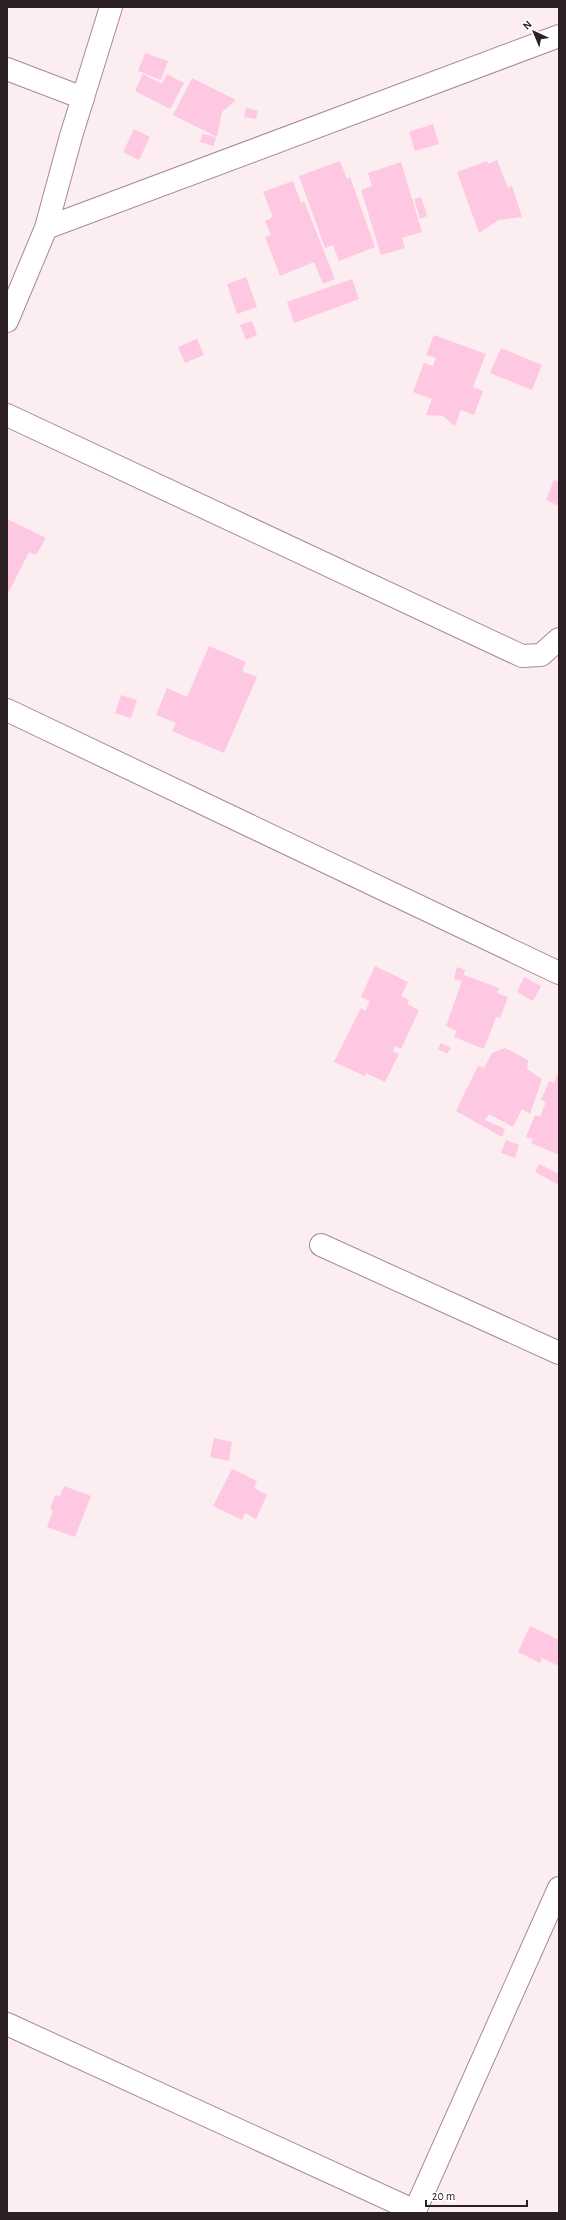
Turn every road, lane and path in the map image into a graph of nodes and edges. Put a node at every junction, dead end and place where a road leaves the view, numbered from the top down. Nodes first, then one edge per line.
1 (111, 7) edge
2 (559, 36) edge
3 (7, 69) edge
4 (83, 98) junction
5 (46, 228) junction
6 (7, 321) edge
7 (7, 415) edge
8 (559, 639) edge
9 (7, 710) edge
10 (559, 973) edge
11 (321, 1246) dead end
12 (559, 1353) edge
13 (559, 1888) edge
14 (7, 2024) edge
15 (414, 2212) edge

1 - 4 street
2 - 5 street
3 - 4 street
4 - 5 street
5 - 6 street
7 - 8 street
9 - 10 street
11 - 12 street
13 - 15 street
14 - 15 street

